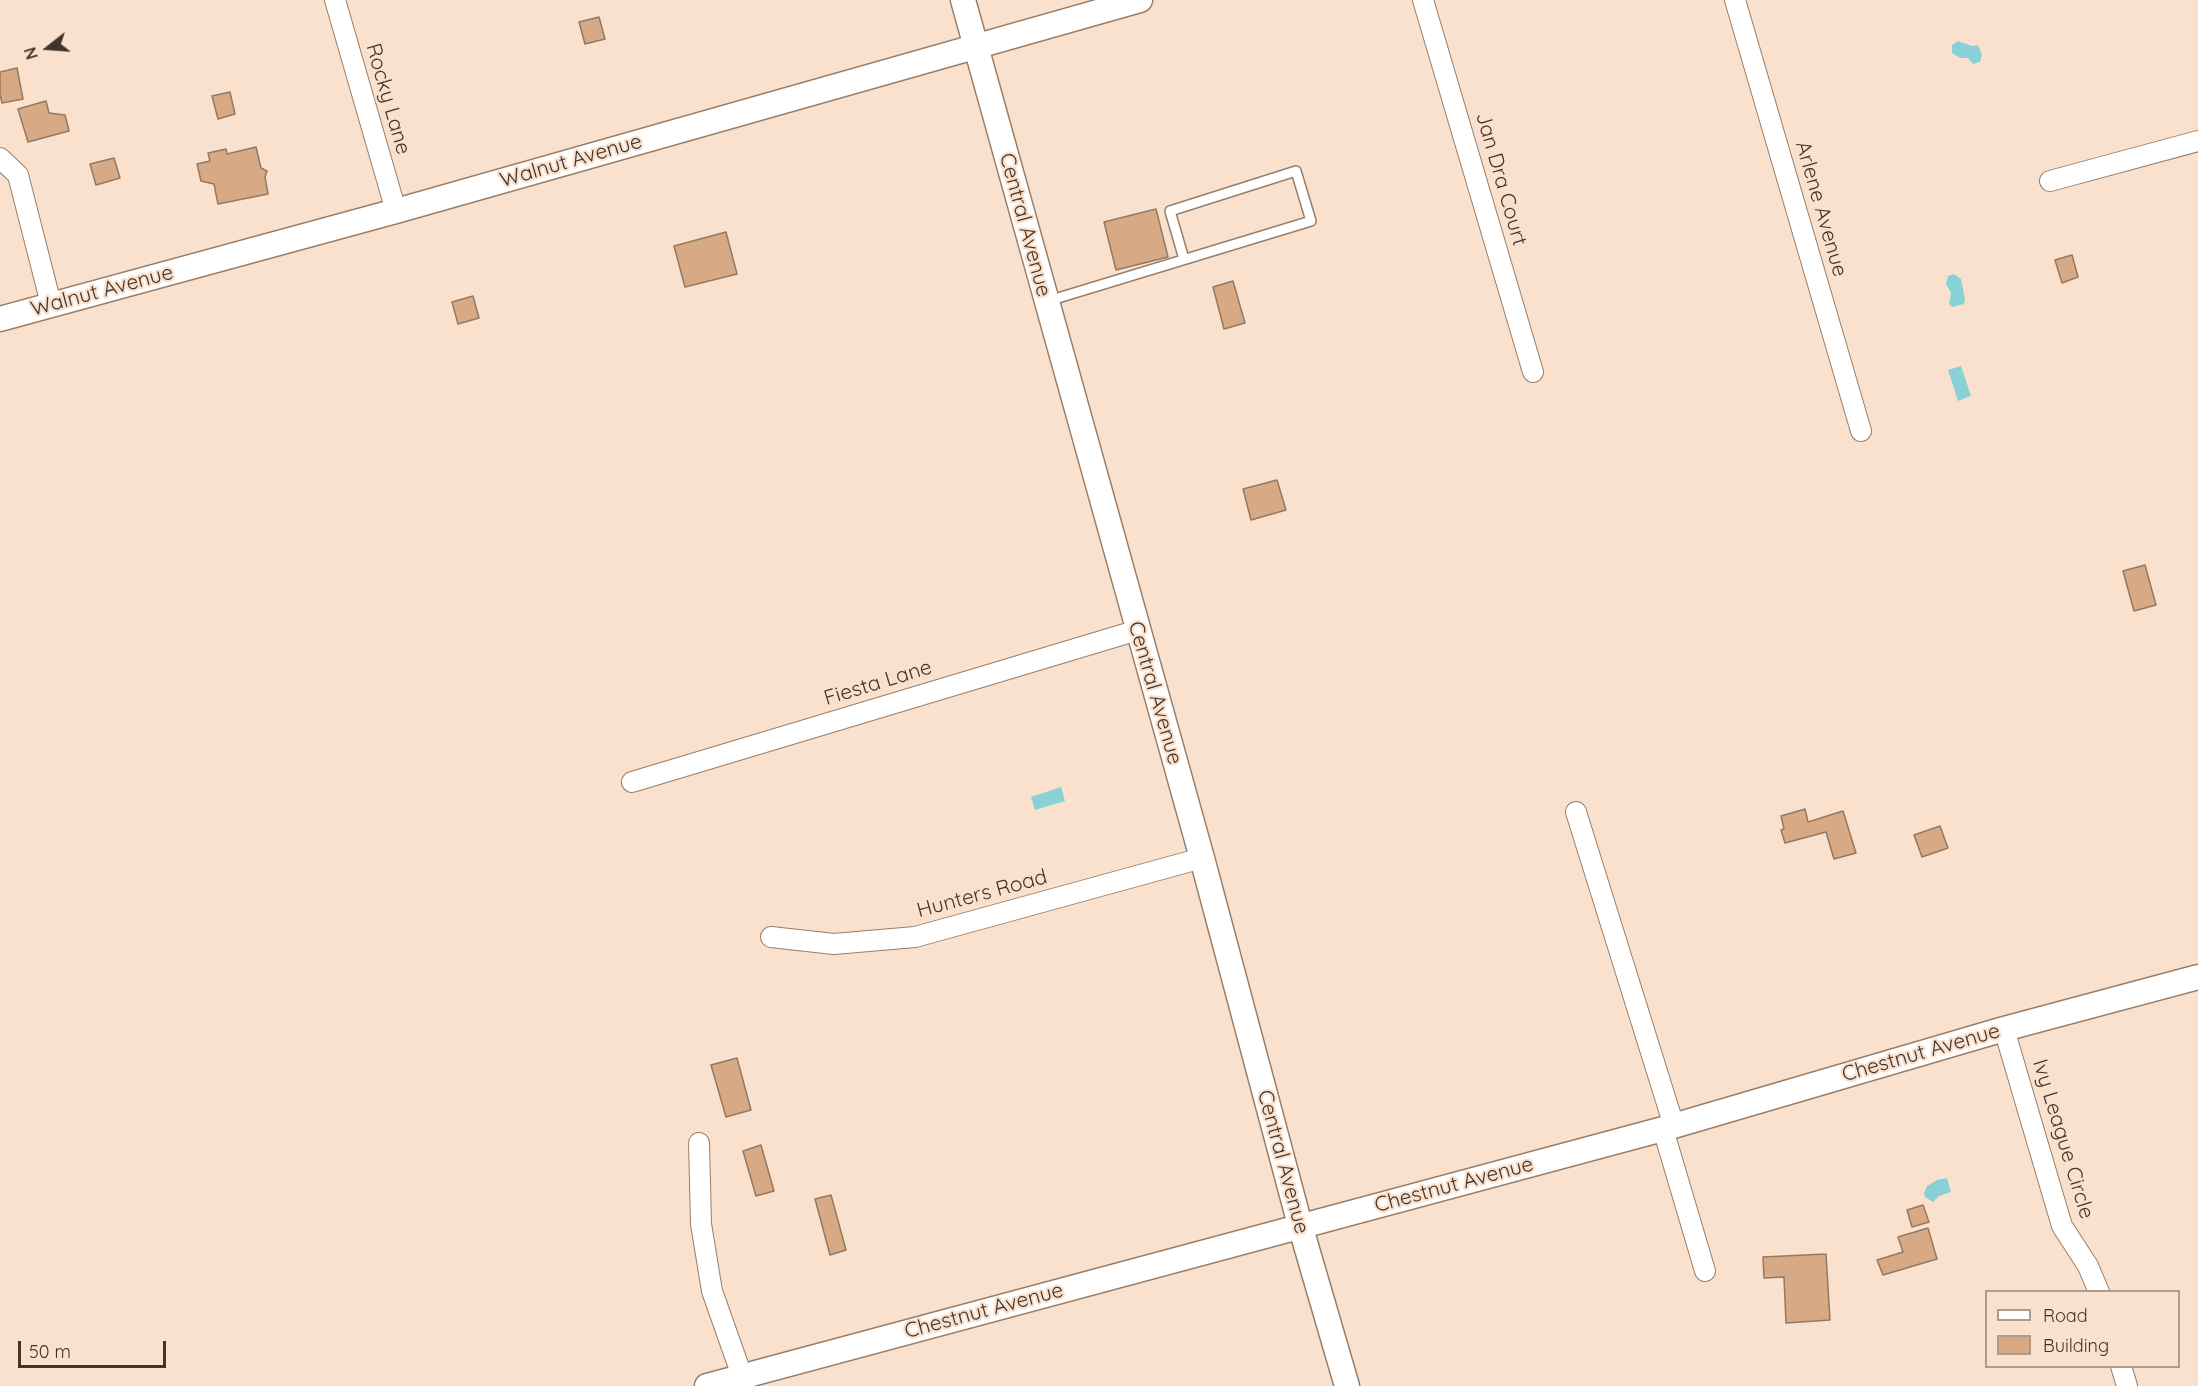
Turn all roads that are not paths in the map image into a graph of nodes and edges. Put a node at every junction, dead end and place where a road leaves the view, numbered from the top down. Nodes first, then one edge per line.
1 (335, 0) edge
2 (963, 0) edge
3 (1140, 0) edge
4 (1423, 0) edge
5 (1735, 0) edge
6 (976, 46) junction
7 (2198, 141) edge
8 (0, 158) edge
9 (2050, 181) dead end
10 (396, 211) junction
11 (1184, 259) junction
12 (1046, 302) junction
13 (51, 304) junction
14 (0, 319) edge
15 (1533, 372) dead end
16 (1860, 431) dead end
17 (1138, 630) junction
18 (632, 782) dead end
19 (1576, 812) dead end
20 (1202, 858) junction
21 (771, 937) dead end
22 (2198, 977) edge
23 (2004, 1029) junction
24 (1669, 1127) junction
25 (699, 1143) dead end
26 (1300, 1226) junction
27 (1705, 1271) dead end
28 (2097, 1290) edge
29 (2122, 1368) edge
30 (742, 1376) junction
31 (707, 1386) edge
32 (1347, 1386) edge
33 (2127, 1386) edge

1 - 10 street, Rocky Lane
2 - 6 street, Central Avenue
3 - 6 street, Walnut Avenue
4 - 15 street, Jan Dra Court
5 - 16 street, Arlene Avenue
6 - 10 street, Walnut Avenue
6 - 12 street, Central Avenue
7 - 9 street
8 - 13 street
10 - 13 street, Walnut Avenue
11 - 11 lane
11 - 12 lane
12 - 17 street, Central Avenue
13 - 14 street, Walnut Avenue
17 - 18 street, Fiesta Lane
17 - 20 street, Central Avenue
19 - 24 street
20 - 21 street, Hunters Road
20 - 26 street, Central Avenue
22 - 23 street, Chestnut Avenue
23 - 24 street, Chestnut Avenue
23 - 28 street, Ivy League Circle
24 - 26 street, Chestnut Avenue
24 - 27 street
25 - 30 street
26 - 30 street, Chestnut Avenue
26 - 32 street, Central Avenue
29 - 33 street
30 - 31 street, Chestnut Avenue

